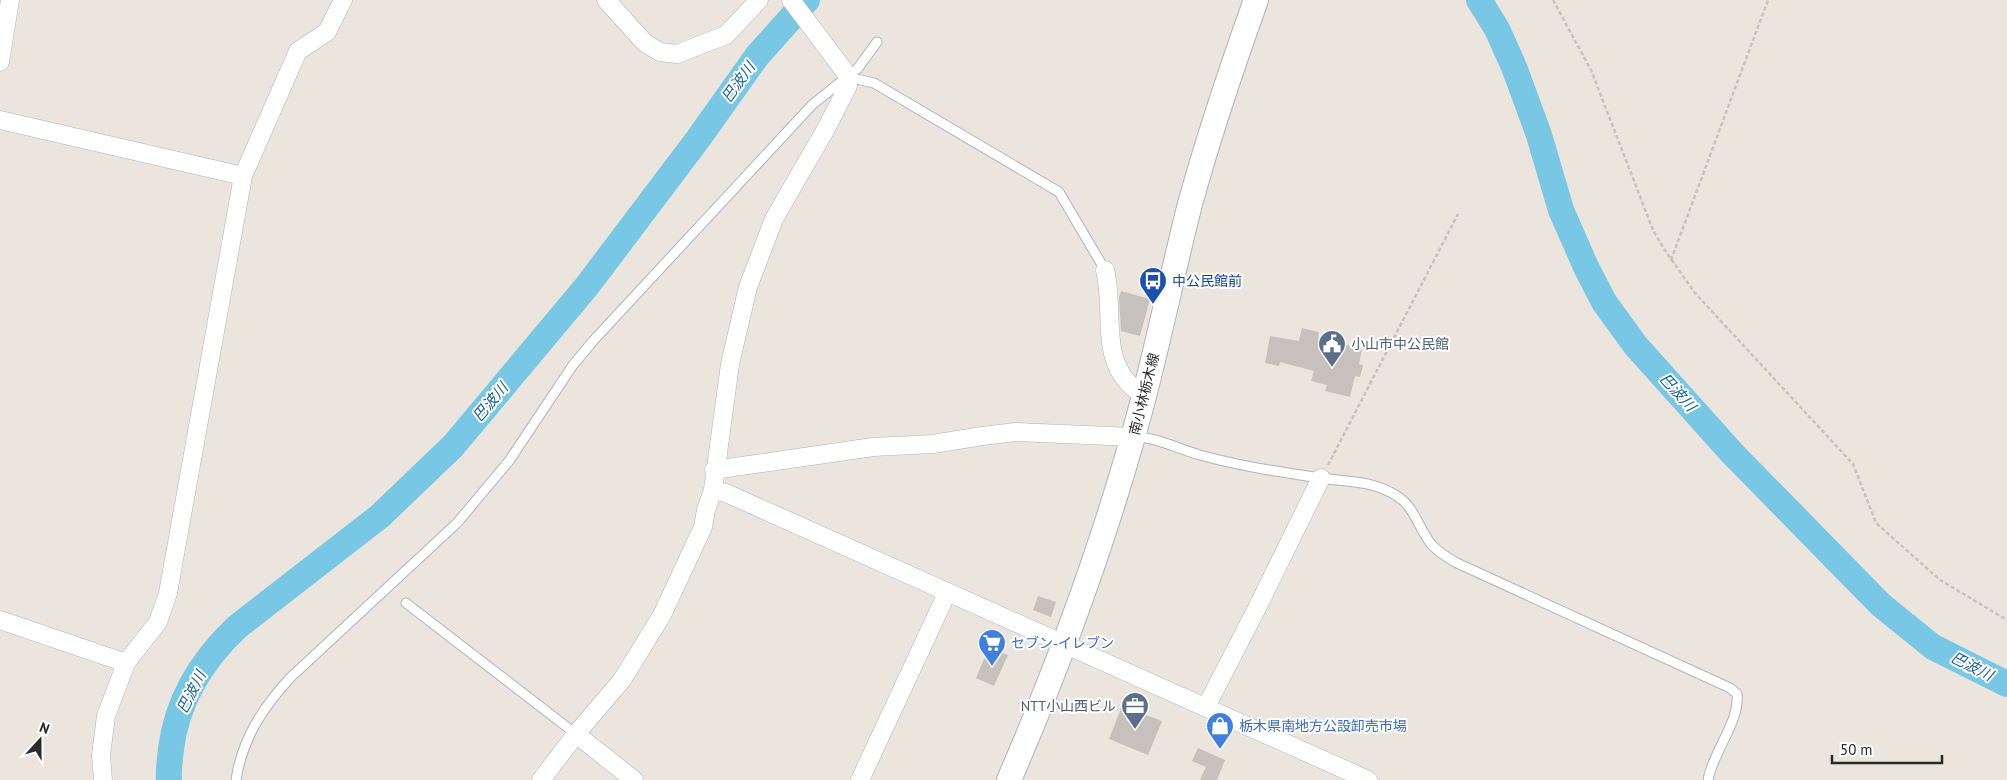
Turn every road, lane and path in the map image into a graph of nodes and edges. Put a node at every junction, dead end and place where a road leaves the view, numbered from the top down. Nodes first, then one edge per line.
1 (10, 0) edge
2 (343, 0) edge
3 (606, 0) edge
4 (759, 0) edge
5 (791, 0) edge
6 (1256, 0) edge
7 (1553, 0) edge
8 (1768, 0) edge
9 (877, 42) dead end
10 (0, 62) edge
11 (845, 73) junction
12 (0, 120) edge
13 (243, 176) junction
14 (1458, 214) dead end
15 (1671, 260) junction
16 (1105, 270) joint
17 (1143, 395) junction
18 (1133, 437) junction
19 (714, 470) junction
20 (1321, 478) junction
21 (713, 490) junction
22 (947, 593) junction
23 (406, 603) dead end
24 (0, 620) edge
25 (2007, 620) edge
26 (1064, 643) junction
27 (126, 663) junction
28 (1206, 707) junction
29 (576, 734) junction
30 (103, 780) edge
31 (236, 780) edge
32 (541, 780) edge
33 (634, 780) edge
34 (860, 780) edge
35 (1009, 780) edge
36 (1368, 780) edge
37 (1708, 780) edge

1 - 10 street
2 - 13 street
3 - 4 street
5 - 11 street
6 - 17 main road, 南小林栃木線
7 - 15 path
8 - 15 path
9 - 11 lane
11 - 16 lane
11 - 19 street
11 - 31 lane
12 - 13 street
13 - 27 street
14 - 20 path
15 - 25 path
16 - 17 street
17 - 18 main road, 南小林栃木線
18 - 19 street
18 - 20 lane
18 - 26 main road, 南小林栃木線
19 - 21 street
20 - 28 street
20 - 37 lane
21 - 22 street
21 - 29 street
22 - 26 street
22 - 34 street
23 - 29 lane
24 - 27 street
26 - 28 street
26 - 35 main road, 南小林栃木線
27 - 30 street
28 - 36 street
29 - 32 street
29 - 33 street

